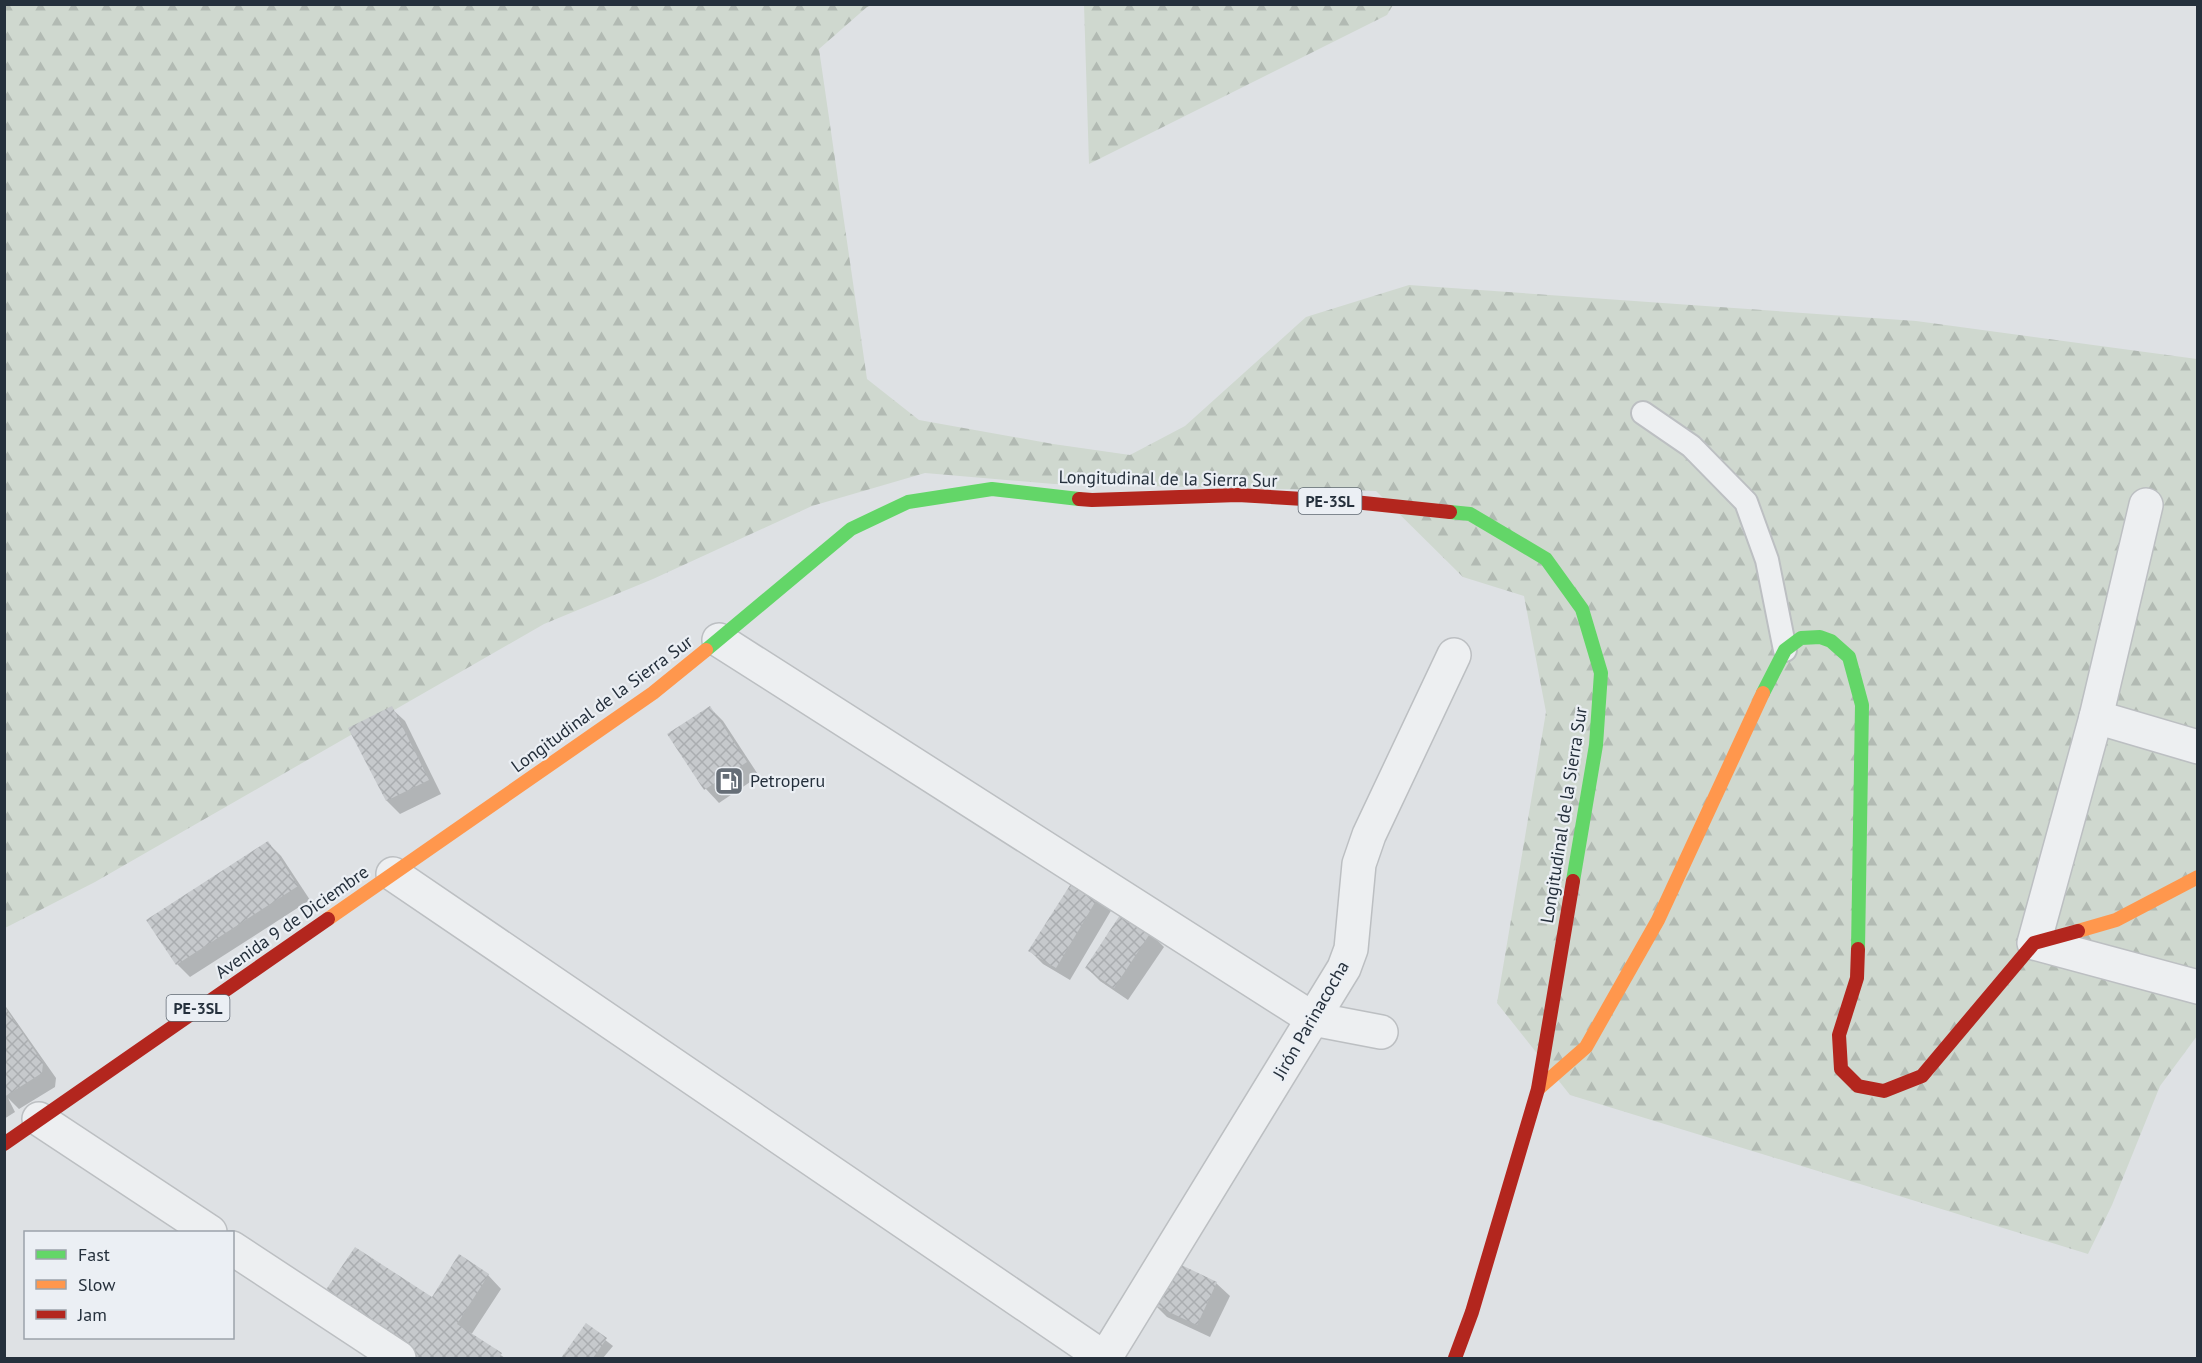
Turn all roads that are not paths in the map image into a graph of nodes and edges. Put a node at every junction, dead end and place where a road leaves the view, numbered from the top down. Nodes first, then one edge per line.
1 (1643, 413) dead end
2 (2146, 505) dead end
3 (719, 640) junction
4 (1785, 650) junction
5 (1454, 655) dead end
6 (2096, 717) junction
7 (2198, 747) edge
8 (393, 874) junction
9 (2198, 877) edge
10 (2034, 943) junction
11 (2198, 987) edge
12 (1313, 1019) junction
13 (1381, 1032) dead end
14 (1538, 1089) junction
15 (39, 1119) junction
16 (4, 1144) edge
17 (207, 1231) edge
18 (234, 1249) edge
19 (399, 1359) edge
20 (1105, 1359) edge
21 (1455, 1359) edge

1 - 4 lane
2 - 6 street
3 - 8 main road, Longitudinal de la Sierra Sur / PE-3SL
3 - 12 street
3 - 14 main road, Longitudinal de la Sierra Sur / PE-3SL
4 - 10 main road
4 - 14 main road
5 - 12 street, Jirón Parinacocha
6 - 7 street
6 - 10 street
8 - 15 main road, Avenida 9 de Diciembre / PE-3SL
8 - 20 street
9 - 10 main road
10 - 11 street
12 - 13 street
12 - 20 street, Jirón Parinacocha
14 - 21 main road, Longitudinal de la Sierra Sur / PE-3SL
15 - 16 main road, Avenida 9 de Diciembre / PE-3SL
15 - 17 street
18 - 19 street

